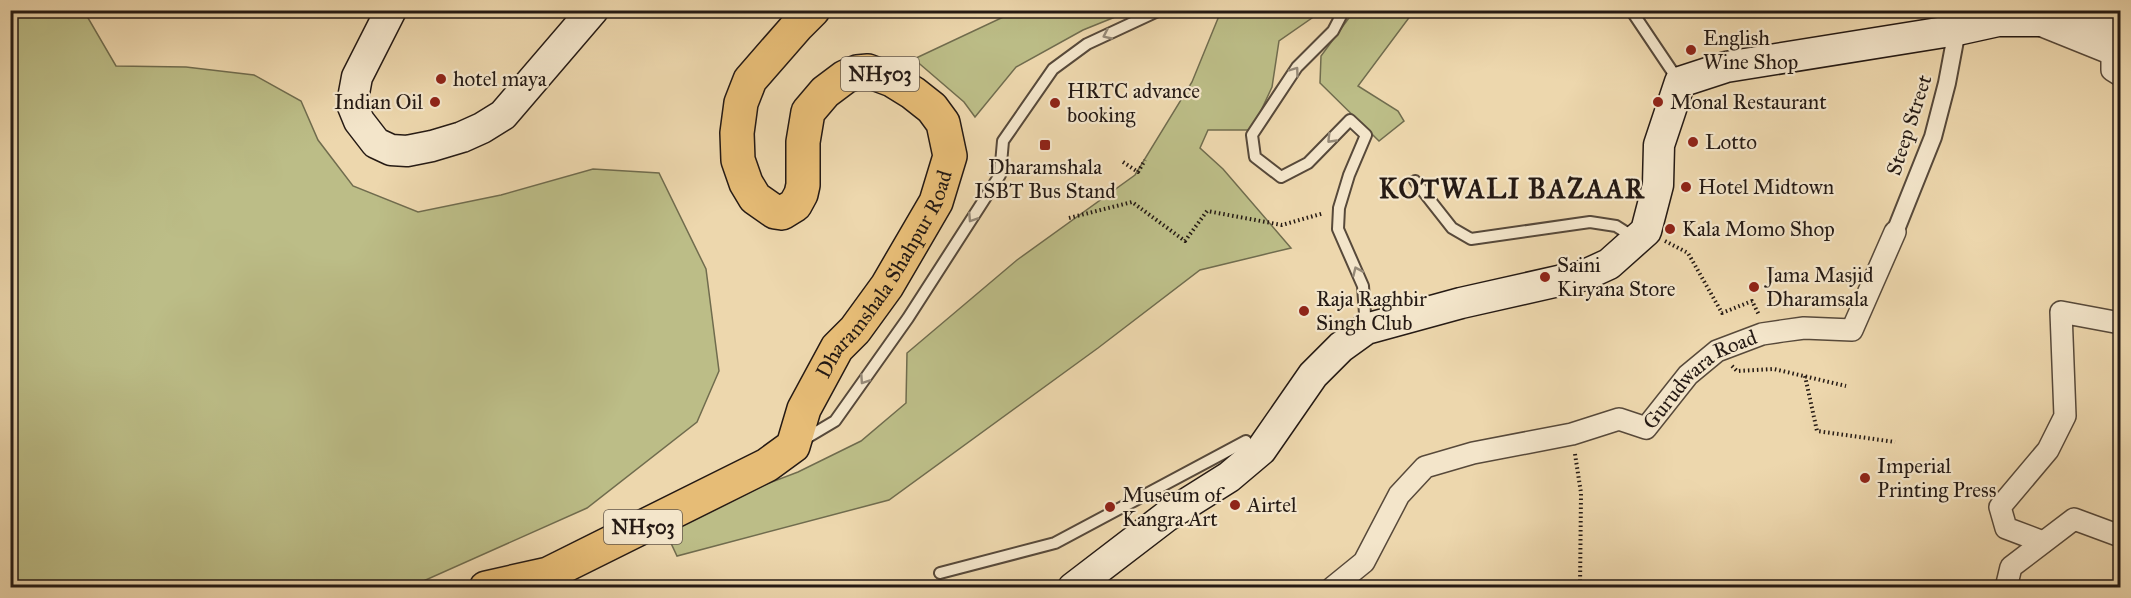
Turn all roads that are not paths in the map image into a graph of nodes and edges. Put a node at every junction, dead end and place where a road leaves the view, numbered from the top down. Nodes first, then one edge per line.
1 (593, 10) edge
2 (813, 10) edge
3 (1160, 10) edge
4 (1344, 10) edge
5 (1630, 10) edge
6 (389, 13) edge
7 (2005, 16) edge
8 (2045, 16) edge
9 (1957, 30) junction
10 (2116, 45) edge
11 (2121, 75) edge
12 (1680, 82) junction
13 (1415, 181) dead end
14 (1895, 232) joint
15 (1642, 235) junction
16 (2121, 323) edge
17 (1366, 328) junction
18 (1246, 441) dead end
19 (793, 446) junction
20 (2121, 536) edge
21 (2043, 542) junction
22 (940, 573) dead end
23 (1096, 577) edge
24 (486, 588) edge
25 (1073, 588) edge
26 (1332, 588) edge
27 (2006, 588) edge

1 - 6 main road
2 - 19 main road, Dharamshala Shahpur Road / NH503
3 -> 19 lane
17 -> 4 lane
5 - 12 lane
7 - 8 main road
7 - 9 main road
8 - 10 street
9 - 12 main road
9 - 14 street, Steep Street
10 - 11 street
12 - 15 main road
13 - 15 lane
14 - 26 street, Gurudwara Road
15 - 17 main road
16 - 21 street
17 - 23 main road
18 - 22 lane
19 - 24 main road, NH503
20 - 21 street
21 - 27 street
23 - 25 main road

